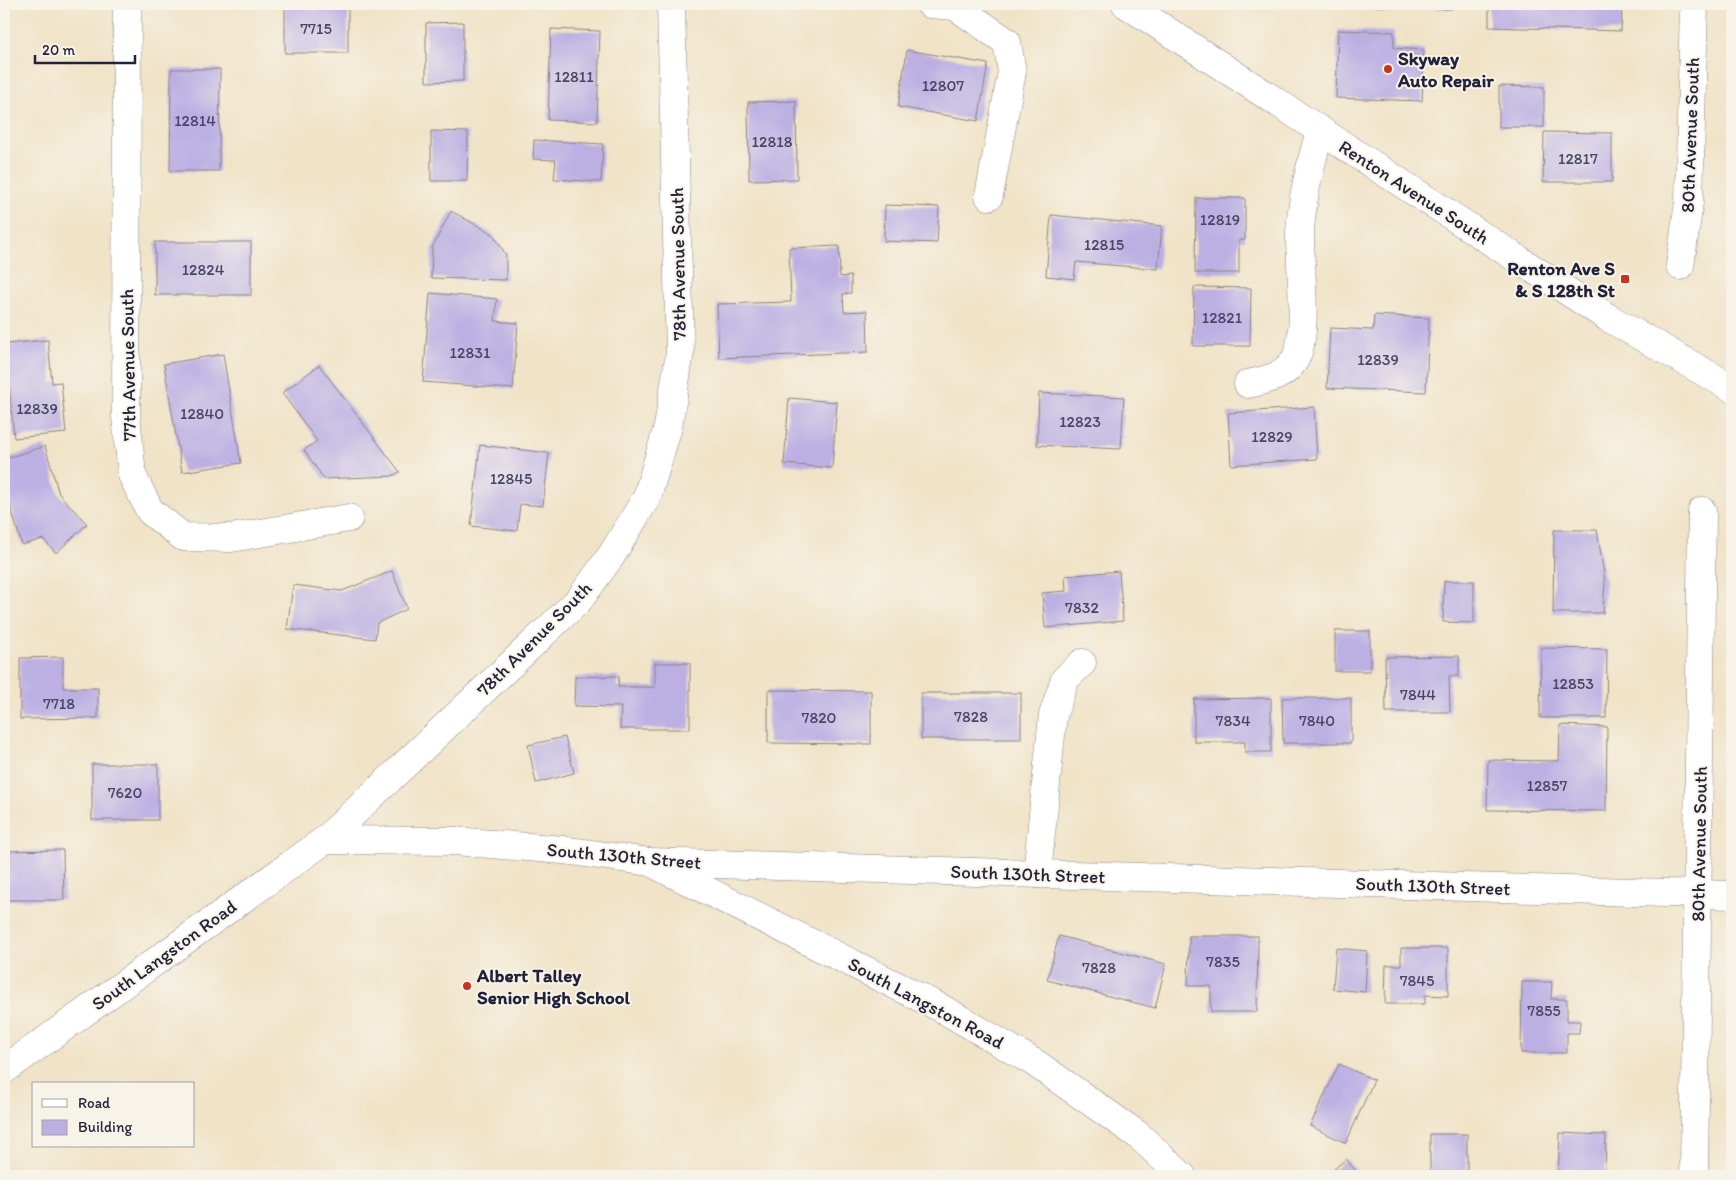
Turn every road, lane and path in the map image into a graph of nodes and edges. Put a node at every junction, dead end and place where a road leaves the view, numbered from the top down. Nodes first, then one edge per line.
1 (127, 4) edge
2 (671, 4) edge
3 (948, 4) edge
4 (1694, 4) edge
5 (1137, 8) edge
6 (1320, 130) junction
7 (989, 196) dead end
8 (1680, 266) dead end
9 (1248, 384) dead end
10 (1732, 388) edge
11 (1702, 511) dead end
12 (350, 518) dead end
13 (1082, 663) dead end
14 (325, 840) junction
15 (650, 862) junction
16 (1037, 874) junction
17 (1698, 895) junction
18 (1732, 896) edge
19 (4, 1070) edge
20 (1182, 1176) edge
21 (1694, 1176) edge

1 - 12 street, 77th Avenue South
2 - 14 street, 78th Avenue South
3 - 7 street
4 - 8 street, 80th Avenue South
5 - 6 street, Renton Avenue South
6 - 9 street
6 - 10 street, Renton Avenue South
11 - 17 street, 80th Avenue South
13 - 16 street
14 - 15 street, South 130th Street
14 - 19 street, South Langston Road
15 - 16 street, South 130th Street
15 - 20 street, South Langston Road
16 - 17 street, South 130th Street
17 - 18 street, South 130th Street
17 - 21 street, 80th Avenue South

